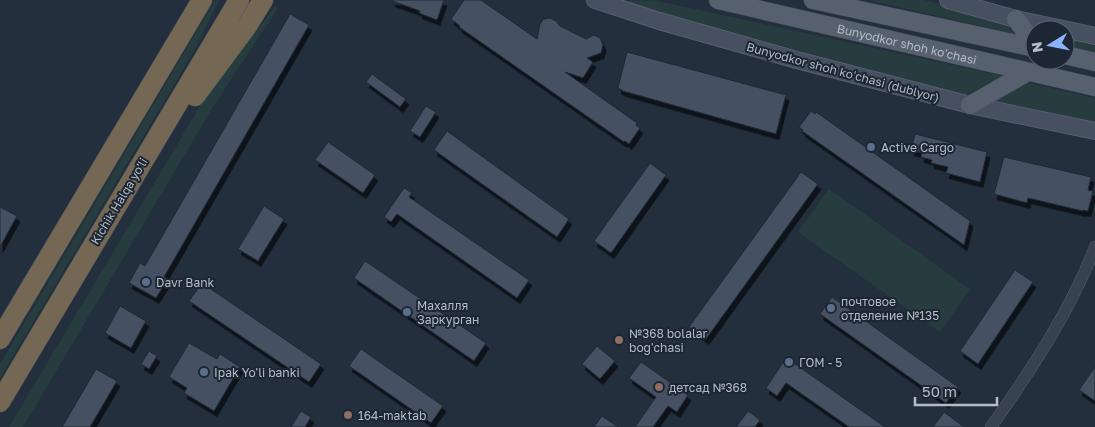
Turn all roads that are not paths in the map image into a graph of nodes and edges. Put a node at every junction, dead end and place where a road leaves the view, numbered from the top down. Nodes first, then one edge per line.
1 (202, 0) edge
2 (226, 0) edge
3 (239, 0) edge
4 (264, 0) edge
5 (595, 0) edge
6 (718, 0) edge
7 (813, 0) edge
8 (948, 0) edge
9 (1016, 19) junction
10 (1025, 32) edge
11 (1095, 36) edge
12 (1025, 45) edge
13 (1075, 57) edge
14 (204, 59) junction
15 (1095, 62) edge
16 (1028, 72) junction
17 (1095, 87) edge
18 (970, 105) junction
19 (1095, 131) edge
20 (124, 192) junction
21 (1095, 247) edge
22 (0, 340) edge
23 (0, 402) edge
24 (991, 427) edge

1 - 22 highway
2 - 14 highway
3 - 14 highway, Kichik Halqa yo'li
4 - 20 highway
5 - 18 street, Bunyodkor shoh koʻchasi (dublyor)
6 - 16 main road, Bunyodkor shoh ko'chasi
7 - 12 main road, Bunyodkor shoh ko'chasi
8 - 9 street
9 - 10 main road
9 - 11 street
13 - 15 main road
14 - 20 highway, Kichik Halqa yo'li
16 - 17 main road, Bunyodkor shoh ko'chasi
16 - 18 main road
18 - 19 street, Bunyodkor shoh koʻchasi (dublyor)
20 - 23 highway, Kichik Halqa yo'li
21 - 24 street

